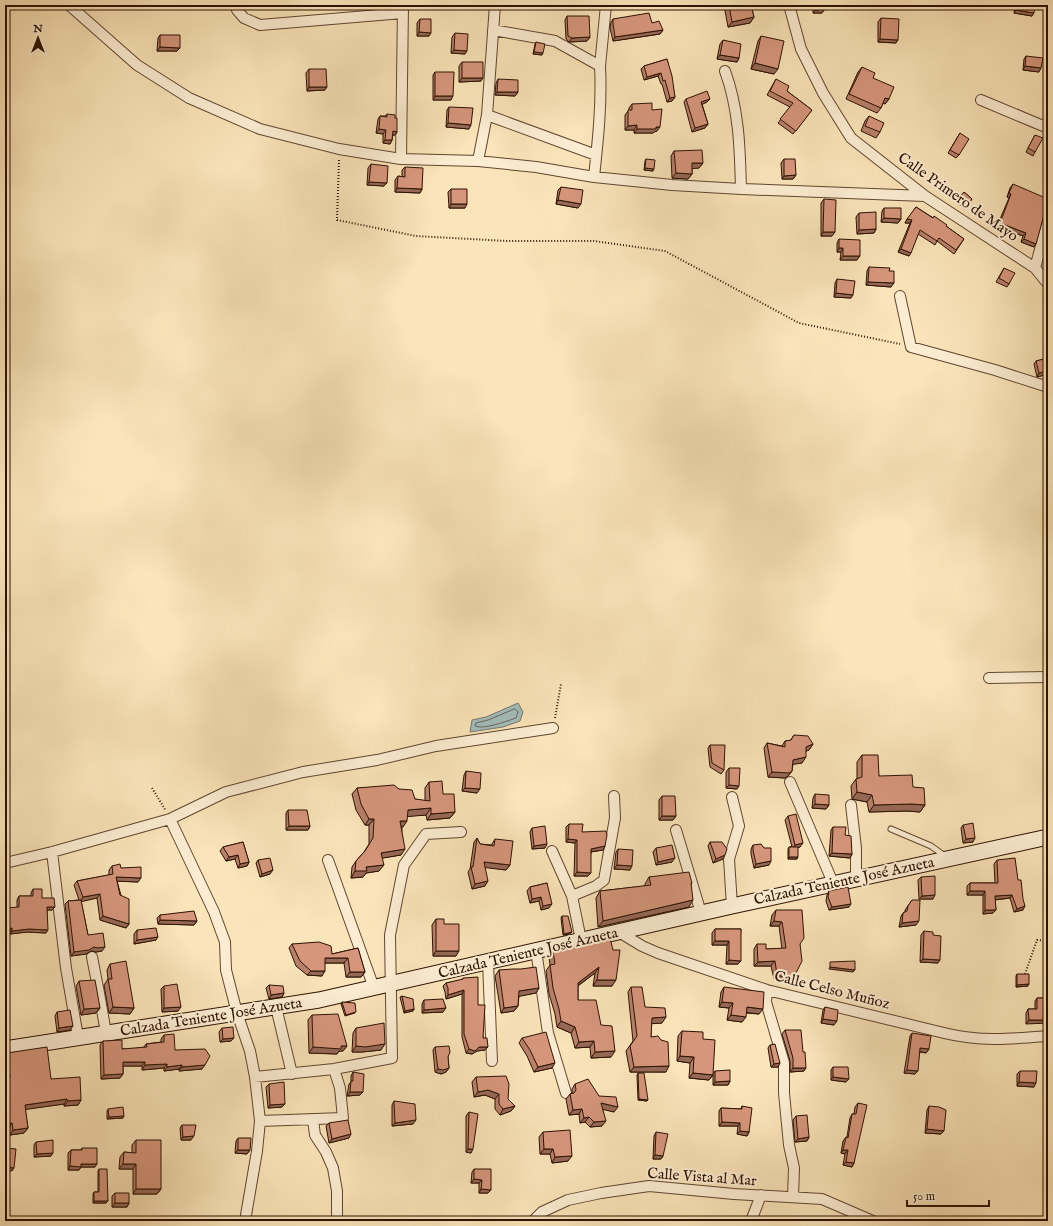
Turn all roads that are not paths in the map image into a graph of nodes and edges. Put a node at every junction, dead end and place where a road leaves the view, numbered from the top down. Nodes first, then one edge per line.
1 (70, 5) edge
2 (495, 5) edge
3 (606, 5) edge
4 (789, 5) edge
5 (403, 9) edge
6 (237, 10) dead end
7 (493, 30) junction
8 (600, 66) junction
9 (725, 71) dead end
10 (982, 100) dead end
11 (488, 115) junction
12 (1048, 128) edge
13 (596, 155) junction
14 (401, 158) junction
15 (478, 161) junction
16 (594, 177) junction
17 (741, 189) junction
18 (925, 196) junction
19 (1048, 220) edge
20 (1036, 268) junction
21 (1048, 284) edge
22 (900, 296) dead end
23 (1048, 387) edge
24 (1048, 677) edge
25 (989, 678) dead end
26 (553, 728) road end
27 (790, 782) edge
28 (614, 796) dead end
29 (732, 797) dead end
30 (851, 806) dead end
31 (170, 819) junction
32 (891, 829) dead end
33 (676, 830) dead end
34 (461, 832) dead end
35 (1048, 837) edge
36 (552, 851) dead end
37 (52, 852) junction
38 (948, 858) junction
39 (328, 860) dead end
40 (5, 863) edge
41 (856, 878) junction
42 (833, 883) junction
43 (572, 896) junction
44 (732, 906) junction
45 (701, 913) junction
46 (618, 932) junction
47 (582, 940) junction
48 (536, 950) junction
49 (92, 957) dead end
50 (488, 962) junction
51 (392, 984) junction
52 (374, 988) junction
53 (767, 990) junction
54 (276, 1008) junction
55 (237, 1013) junction
56 (106, 1033) junction
57 (1048, 1036) edge
58 (78, 1037) junction
59 (5, 1049) edge
60 (492, 1061) dead end
61 (334, 1069) junction
62 (292, 1074) junction
63 (255, 1077) junction
64 (566, 1093) dead end
65 (312, 1120) junction
66 (260, 1121) junction
67 (761, 1195) junction
68 (793, 1197) junction
69 (245, 1221) edge
70 (337, 1221) edge
71 (533, 1221) edge
72 (751, 1221) edge
73 (873, 1221) edge

1 - 14 street
2 - 7 street
3 - 8 street
4 - 18 street, Calle Primero de Mayo
5 - 6 street
5 - 14 street
7 - 8 street
7 - 11 street
8 - 13 street
9 - 17 street
10 - 12 street
11 - 13 street
11 - 15 street
13 - 16 street
14 - 15 street
15 - 16 street
16 - 17 street
17 - 18 street
18 - 20 street, Calle Primero de Mayo
19 - 20 street
20 - 21 street, Calle Primero de Mayo
22 - 23 street
24 - 25 street
26 - 31 street
27 - 42 street
28 - 43 street
29 - 44 street
30 - 41 street
31 - 37 street
31 - 55 street
32 - 38 lane
33 - 45 street
34 - 51 street
35 - 38 main road, Calzada Teniente José Azueta
36 - 43 street
37 - 40 street
37 - 58 street
38 - 41 main road, Calzada Teniente José Azueta
39 - 52 street
41 - 42 main road, Calzada Teniente José Azueta
42 - 44 main road, Calzada Teniente José Azueta
43 - 47 street
44 - 45 main road, Calzada Teniente José Azueta
45 - 46 main road, Calzada Teniente José Azueta
46 - 47 main road, Calzada Teniente José Azueta
46 - 53 street, Calle Celso Muñoz
47 - 48 main road, Calzada Teniente José Azueta
48 - 50 main road, Calzada Teniente José Azueta
48 - 64 street
49 - 56 street
50 - 51 main road, Calzada Teniente José Azueta
50 - 60 street
51 - 52 main road, Calzada Teniente José Azueta
51 - 61 street
52 - 54 main road, Calzada Teniente José Azueta
53 - 57 street, Calle Celso Muñoz
53 - 68 street
54 - 55 main road, Calzada Teniente José Azueta
54 - 62 street
55 - 56 main road, Calzada Teniente José Azueta
55 - 63 street
56 - 58 main road, Calzada Teniente José Azueta
58 - 59 main road, Calzada Teniente José Azueta
61 - 62 street
61 - 65 street
62 - 63 street
63 - 66 street
65 - 66 street
65 - 70 street
66 - 69 street
67 - 68 street, Calle Vista al Mar
67 - 71 street, Calle Vista al Mar
67 - 72 street
68 - 73 street, Calle Vista al Mar

